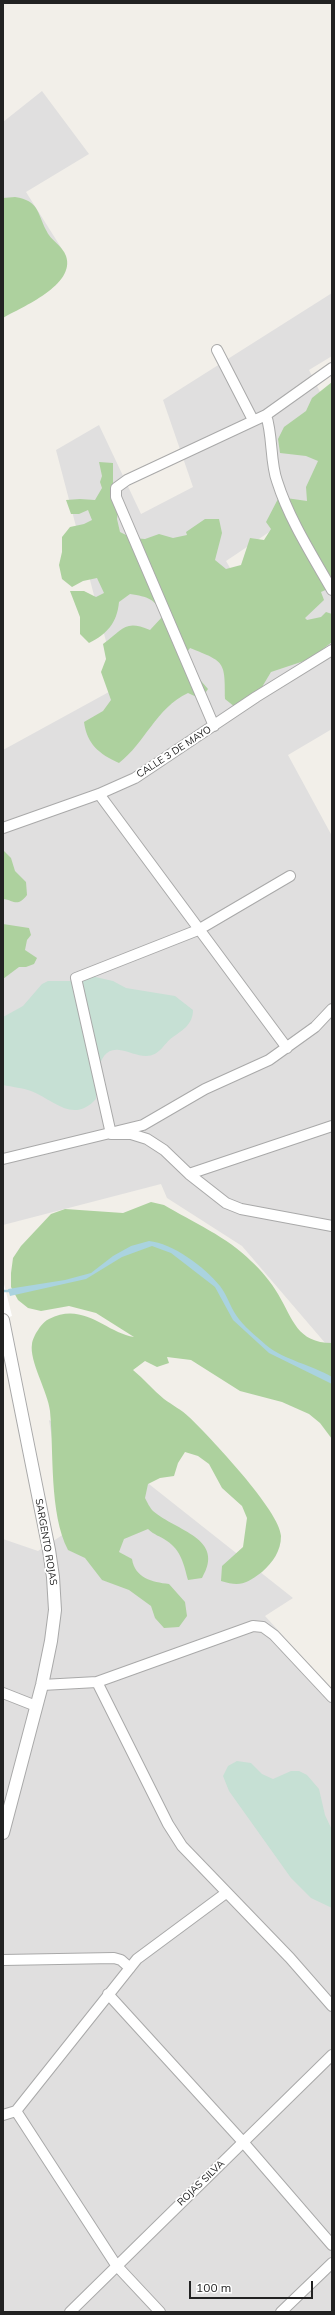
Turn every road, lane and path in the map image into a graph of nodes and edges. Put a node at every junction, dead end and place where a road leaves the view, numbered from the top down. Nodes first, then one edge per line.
1 (217, 350) dead end
2 (332, 368) edge
3 (266, 414) junction
4 (253, 420) junction
5 (332, 590) edge
6 (332, 650) edge
7 (214, 726) junction
8 (99, 794) junction
9 (3, 828) edge
10 (290, 876) dead end
11 (198, 930) junction
12 (332, 1009) edge
13 (287, 1048) junction
14 (332, 1126) edge
15 (111, 1134) junction
16 (3, 1159) edge
17 (189, 1174) junction
18 (332, 1226) edge
19 (3, 1320) edge
20 (97, 1682) junction
21 (42, 1685) junction
22 (3, 1693) edge
23 (332, 1697) edge
24 (36, 1706) junction
25 (3, 1832) edge
26 (226, 1893) junction
27 (3, 1960) edge
28 (130, 1968) junction
29 (108, 1994) junction
30 (332, 2006) edge
31 (332, 2055) edge
32 (16, 2111) junction
33 (3, 2115) edge
34 (243, 2142) junction
35 (332, 2245) edge
36 (332, 2263) edge
37 (116, 2265) junction
38 (70, 2312) edge
39 (160, 2312) edge
40 (281, 2312) edge

1 - 4 street
2 - 3 street
3 - 4 street
3 - 5 street
4 - 7 street
6 - 7 street, CALLE 3 DE MAYO
7 - 8 street, CALLE 3 DE MAYO
8 - 9 street, CALLE 3 DE MAYO
8 - 11 street
10 - 11 street
11 - 13 street
11 - 15 street
12 - 13 street
13 - 15 street
14 - 17 street
15 - 16 street
15 - 17 street
17 - 18 street
19 - 21 street, SARGENTO ROJAS
20 - 21 street
20 - 23 street
20 - 26 street
21 - 24 street, SARGENTO ROJAS
22 - 24 street
24 - 25 street, SARGENTO ROJAS
26 - 28 street
26 - 30 street
27 - 28 street
28 - 29 street
29 - 32 street
29 - 34 street
31 - 34 street, ROJAS SILVA
32 - 33 street
32 - 37 street
34 - 35 street
34 - 37 street, ROJAS SILVA
36 - 40 street
37 - 38 street, ROJAS SILVA
37 - 39 street

